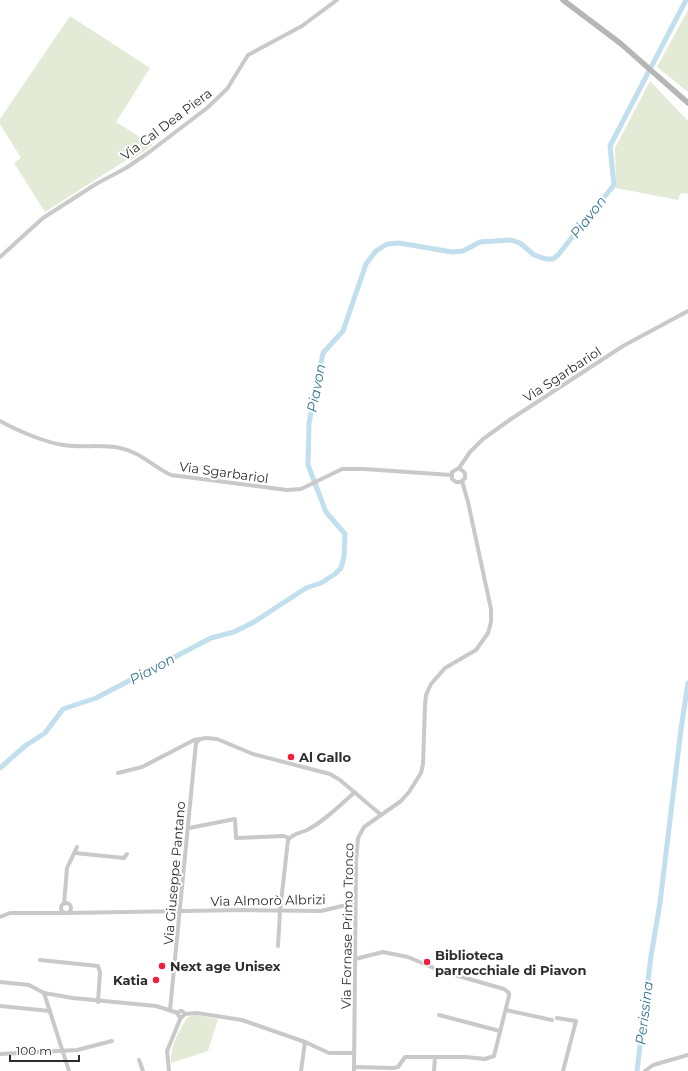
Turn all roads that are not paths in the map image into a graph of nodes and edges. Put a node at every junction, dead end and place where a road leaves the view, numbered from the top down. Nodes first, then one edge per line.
1 (337, 0) edge
2 (563, 0) edge
3 (688, 103) edge
4 (0, 257) edge
5 (688, 311) edge
6 (0, 421) edge
7 (460, 468) junction
8 (451, 475) junction
9 (462, 481) junction
10 (199, 740) junction
11 (118, 773) dead end
12 (355, 792) junction
13 (380, 814) junction
14 (189, 828) junction
15 (289, 838) junction
16 (77, 847) dead end
17 (75, 853) junction
18 (126, 854) dead end
19 (355, 903) junction
20 (68, 905) junction
21 (61, 909) junction
22 (181, 911) junction
23 (280, 911) junction
24 (79, 912) junction
25 (54, 913) junction
26 (66, 913) junction
27 (0, 917) edge
28 (278, 946) dead end
29 (355, 959) junction
30 (40, 960) dead end
31 (0, 982) edge
32 (44, 993) junction
33 (98, 1002) junction
34 (0, 1006) edge
35 (170, 1010) junction
36 (506, 1010) junction
37 (50, 1011) junction
38 (181, 1015) junction
39 (439, 1015) dead end
40 (557, 1018) dead end
41 (552, 1020) dead end
42 (500, 1031) junction
43 (112, 1041) dead end
44 (305, 1042) junction
45 (63, 1050) junction
46 (354, 1053) junction
47 (0, 1054) edge
48 (688, 1055) edge
49 (435, 1057) junction
50 (139, 1060) dead end
51 (354, 1069) edge
52 (399, 1069) edge
53 (69, 1071) edge
54 (143, 1071) edge
55 (169, 1071) edge
56 (301, 1071) edge
57 (434, 1071) edge
58 (563, 1071) edge
59 (645, 1071) edge

1 - 4 street, Via Cal Dea Piera
2 - 3 main road
5 - 7 street, Via Sgarbariol
6 - 8 street, Via Sgarbariol
7 - 8 street, Via Sgarbariol
7 - 9 street
8 - 9 street, Via Sgarbariol
9 - 13 street, Via Fornase Primo Tronco
10 - 11 street
10 - 12 street
10 - 14 street, Via Giuseppe Pantano
12 - 13 street
12 - 15 street
13 - 19 street, Via Fornase Primo Tronco
14 - 15 street
14 - 22 street, Via Giuseppe Pantano
15 - 23 street
16 - 17 street
17 - 18 street
17 - 20 street
19 - 23 street, Via Almorò Albrizi
19 - 29 street, Via Fornase Primo Tronco
20 - 21 street
20 - 24 street
20 - 26 street
21 - 25 street
21 - 26 street
22 - 23 street, Via Almorò Albrizi
22 - 24 street, Via Almorò Albrizi
22 - 35 street, Via Giuseppe Pantano
23 - 28 street
24 - 26 street, Via Almorò Albrizi
25 - 26 street, Via Almorò Albrizi
25 - 27 street, Via Almorò Albrizi
29 - 36 street
29 - 46 street, Via Fornase Primo Tronco
30 - 33 street
31 - 32 street
32 - 33 street
32 - 37 street
33 - 35 street
34 - 37 street
35 - 38 street
36 - 41 street
36 - 42 street
37 - 45 street
38 - 44 street
38 - 55 street
39 - 42 street
40 - 58 street
42 - 49 street
43 - 45 street
44 - 46 street
44 - 56 street
45 - 47 street
45 - 53 street
46 - 51 street, Via Fornase Primo Tronco
48 - 59 street
49 - 52 street
49 - 57 street
50 - 54 street
51 - 52 street

